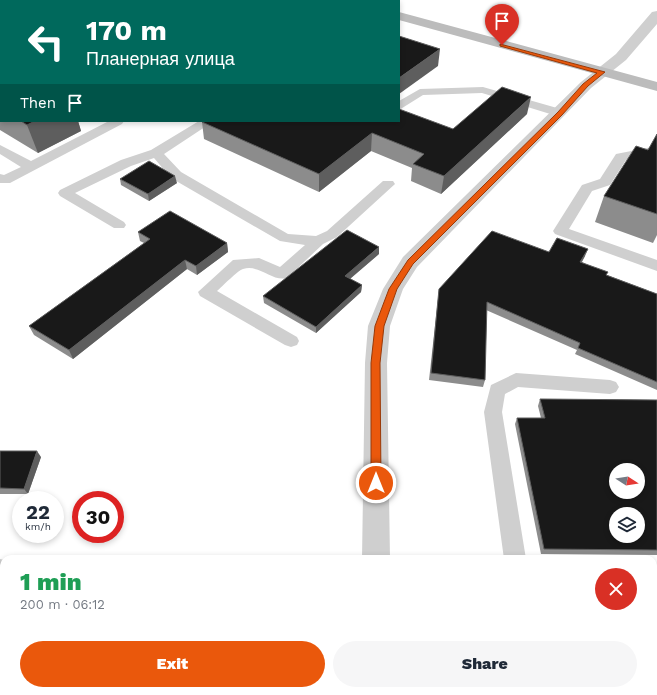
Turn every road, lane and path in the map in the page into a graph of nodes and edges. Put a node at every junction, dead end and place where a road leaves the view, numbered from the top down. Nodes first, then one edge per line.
1 (400, 16) edge
2 (656, 18) edge
3 (602, 72) junction
4 (657, 87) edge
5 (400, 105) edge
6 (560, 113) junction
7 (116, 122) edge
8 (206, 122) edge
9 (0, 149) edge
10 (657, 150) edge
11 (156, 153) junction
12 (31, 167) junction
13 (0, 178) edge
14 (388, 184) dead end
15 (119, 225) dead end
16 (318, 241) junction
17 (657, 266) edge
18 (291, 341) dead end
19 (610, 387) dead end
20 (376, 555) edge
21 (514, 555) edge

1 - 3 main road
2 - 3 street
3 - 4 main road
3 - 6 street
5 - 6 lane
6 - 20 street
7 - 12 lane
8 - 11 lane
9 - 12 lane
10 - 17 lane
11 - 15 lane
11 - 16 lane
12 - 13 lane
14 - 16 lane
16 - 18 lane
19 - 21 lane

